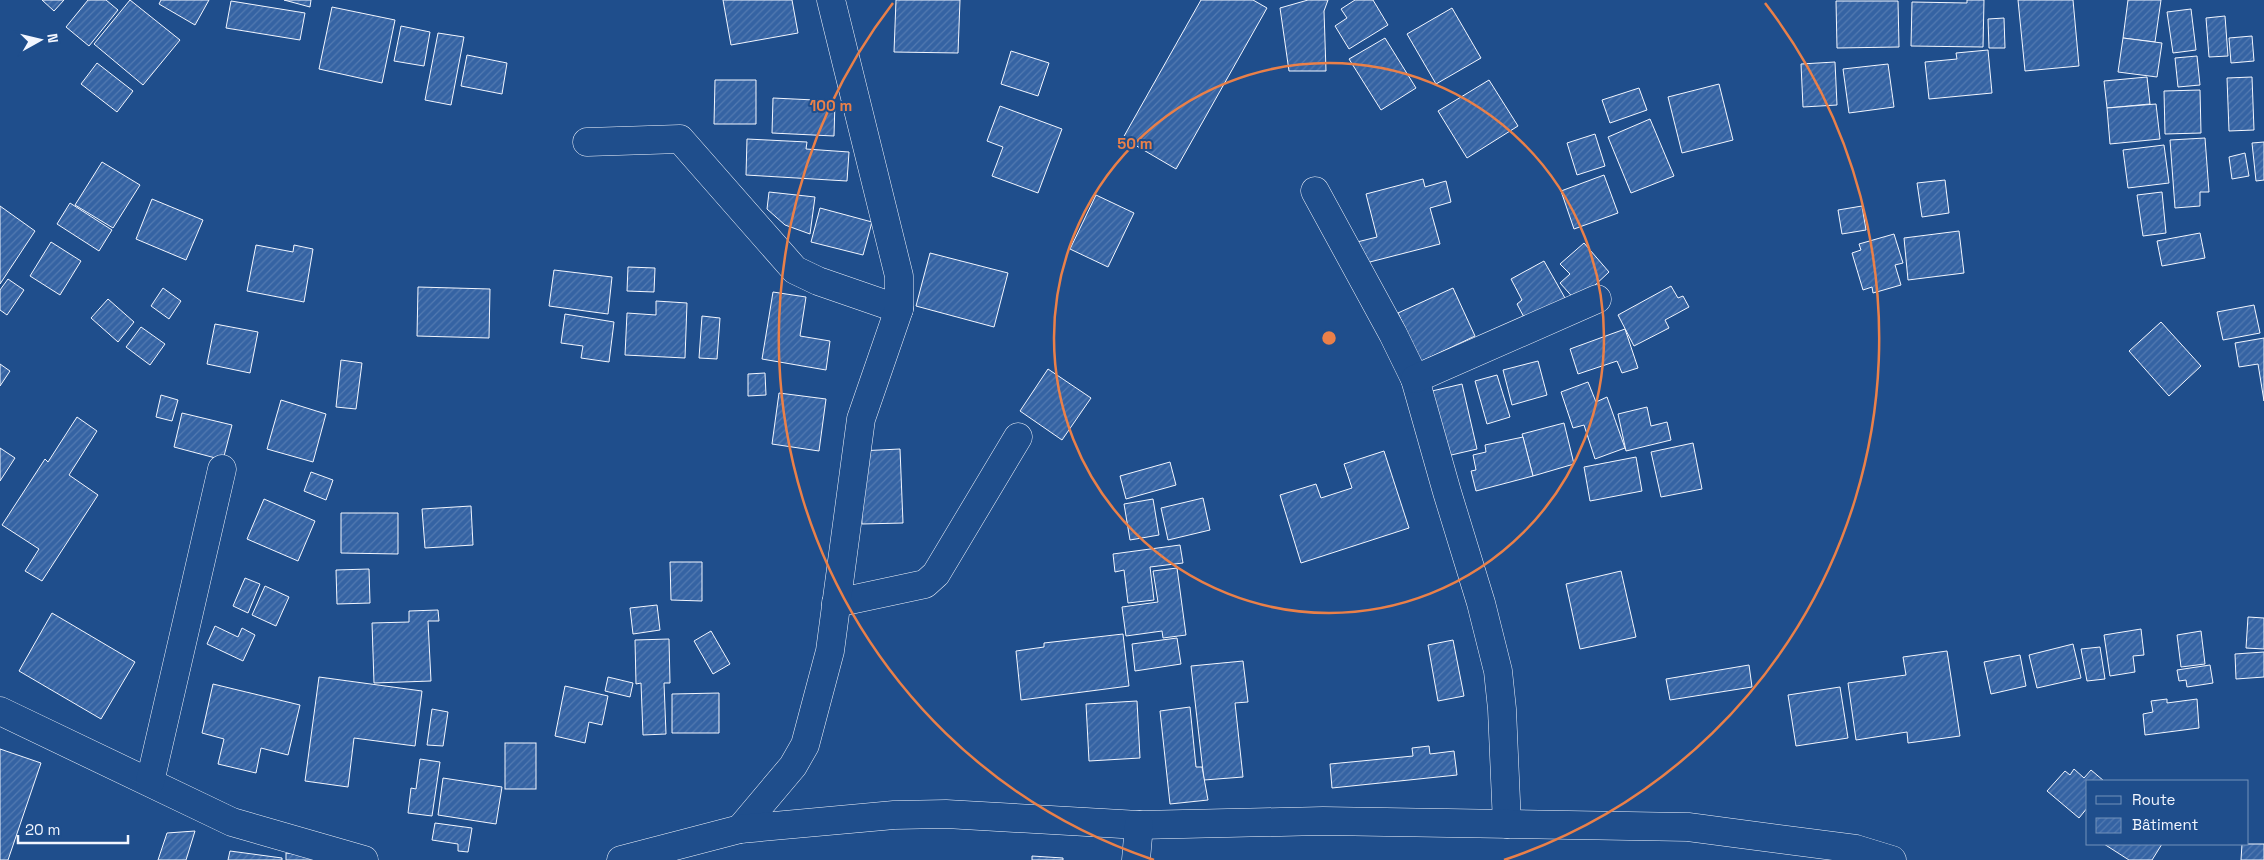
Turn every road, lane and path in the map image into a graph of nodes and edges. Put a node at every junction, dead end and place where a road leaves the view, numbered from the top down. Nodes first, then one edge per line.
1 (831, 0) edge
2 (587, 142) dead end
3 (1315, 191) dead end
4 (1597, 299) dead end
5 (899, 309) junction
6 (1415, 379) junction
7 (1018, 437) dead end
8 (222, 468) dead end
9 (836, 603) junction
10 (0, 711) edge
11 (150, 782) junction
12 (1507, 824) junction
13 (1139, 825) junction
14 (740, 829) junction
15 (364, 860) edge
16 (621, 860) edge
17 (1136, 860) edge
18 (1892, 860) edge

1 - 5 street
2 - 5 street
3 - 6 street
4 - 6 street
5 - 9 street
6 - 12 street
7 - 9 street
8 - 11 street
9 - 14 street
10 - 11 street
11 - 15 street
12 - 13 street
12 - 18 street
13 - 14 street
13 - 17 street
14 - 16 street

